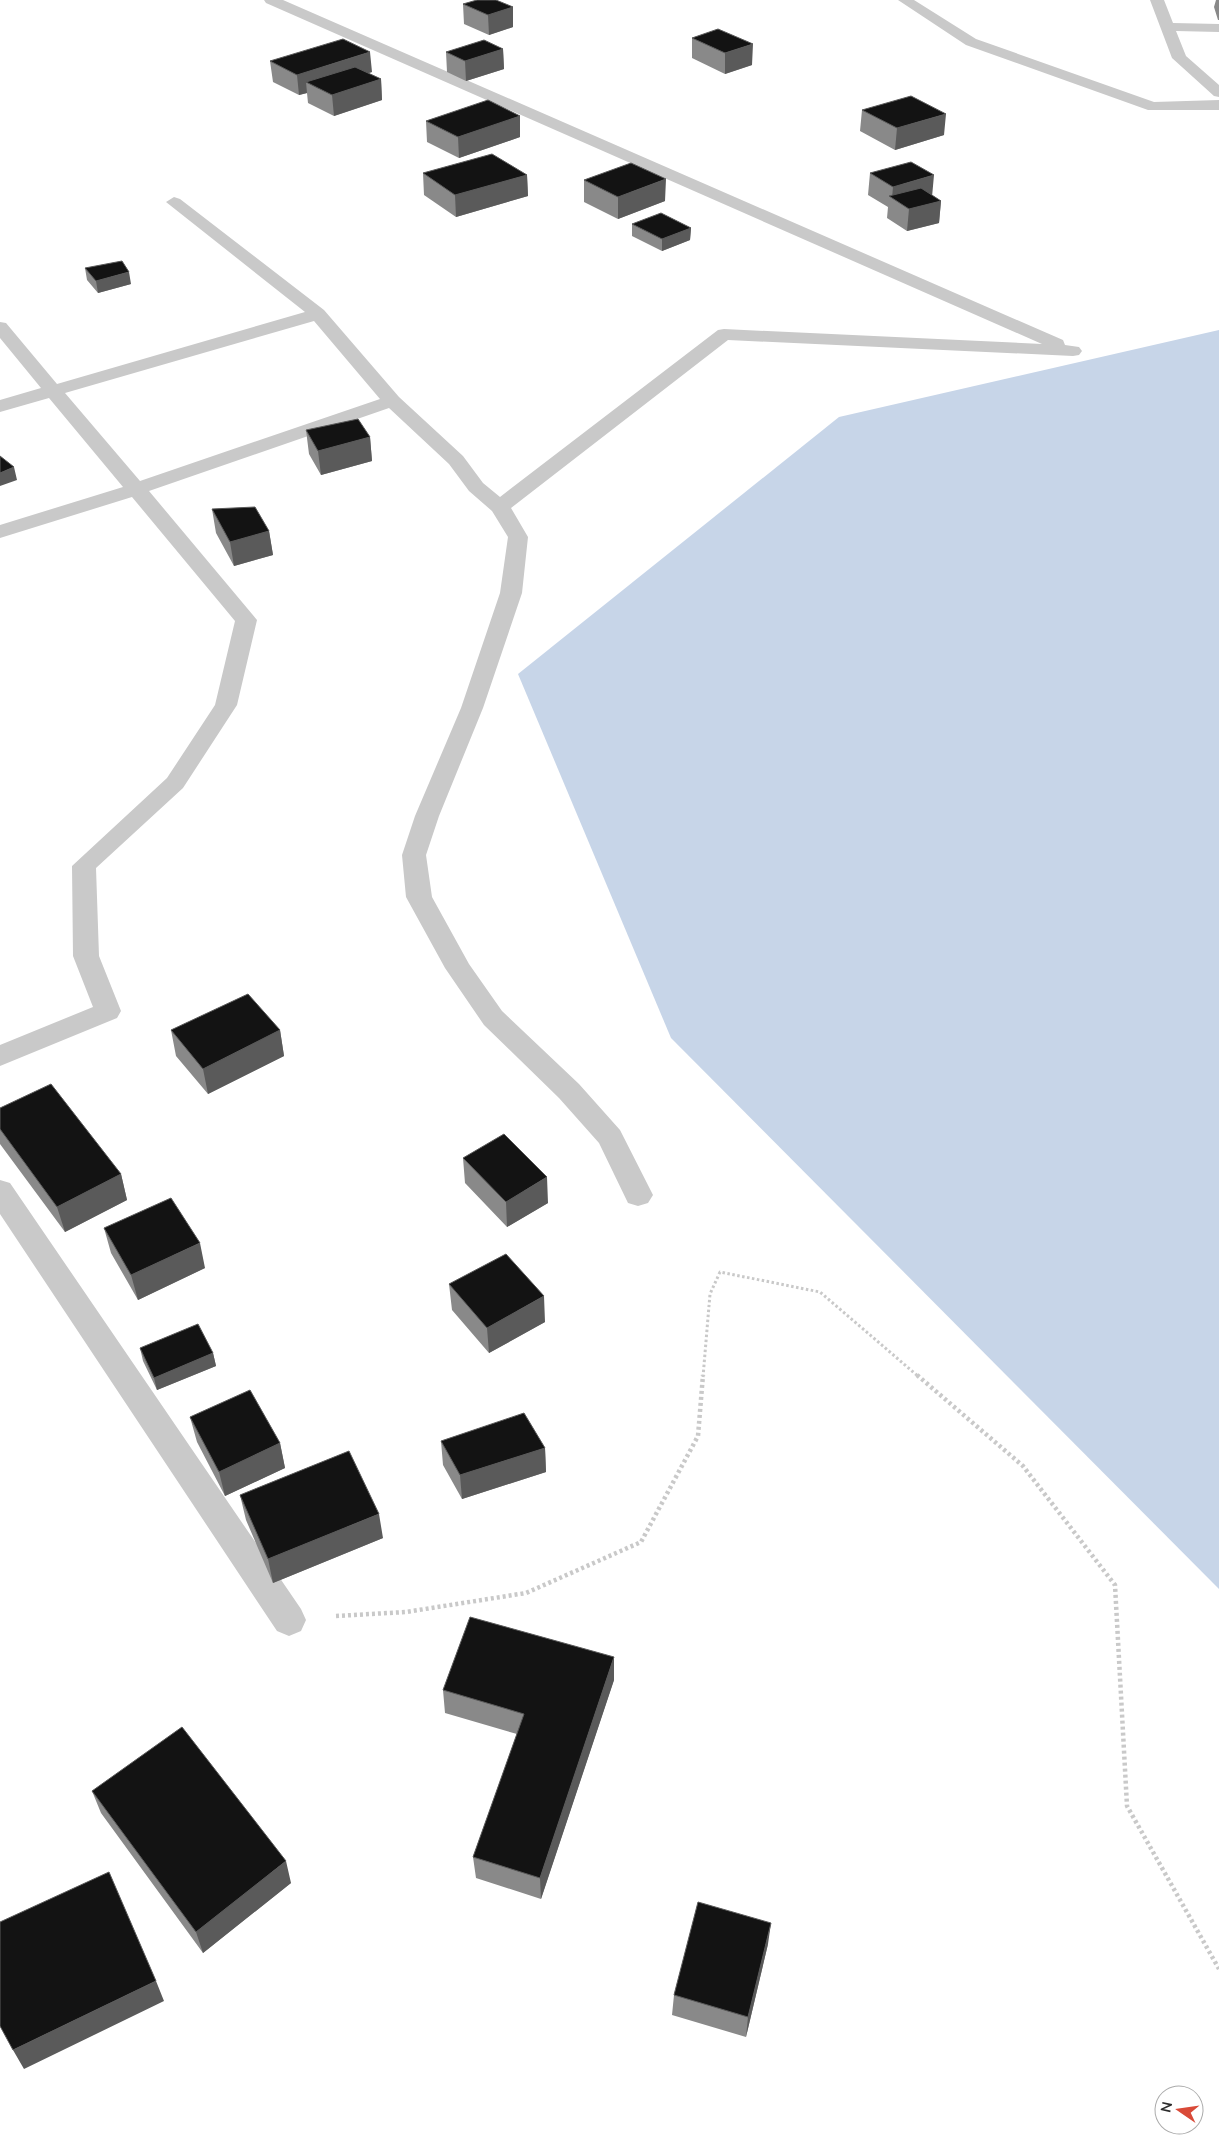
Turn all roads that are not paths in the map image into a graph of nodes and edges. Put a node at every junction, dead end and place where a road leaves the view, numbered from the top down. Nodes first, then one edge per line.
1 (271, 0) edge
2 (905, 0) edge
3 (1158, 0) edge
4 (1167, 26) junction
5 (1219, 28) edge
6 (1219, 93) edge
7 (1219, 105) edge
8 (174, 202) dead end
9 (318, 314) junction
10 (0, 327) edge
11 (53, 391) junction
12 (392, 401) junction
13 (0, 406) edge
14 (136, 489) junction
15 (500, 507) junction
16 (0, 532) edge
17 (0, 1056) edge
18 (0, 1191) edge
19 (638, 1195) dead end
20 (289, 1620) road end

1 - 15 street
2 - 7 street
3 - 4 street
4 - 5 street
4 - 6 street
8 - 9 street
9 - 11 street
9 - 12 street
10 - 11 street
11 - 13 street
11 - 14 street
12 - 14 street
12 - 15 street
14 - 16 street
14 - 17 street
15 - 19 street
18 - 20 street

